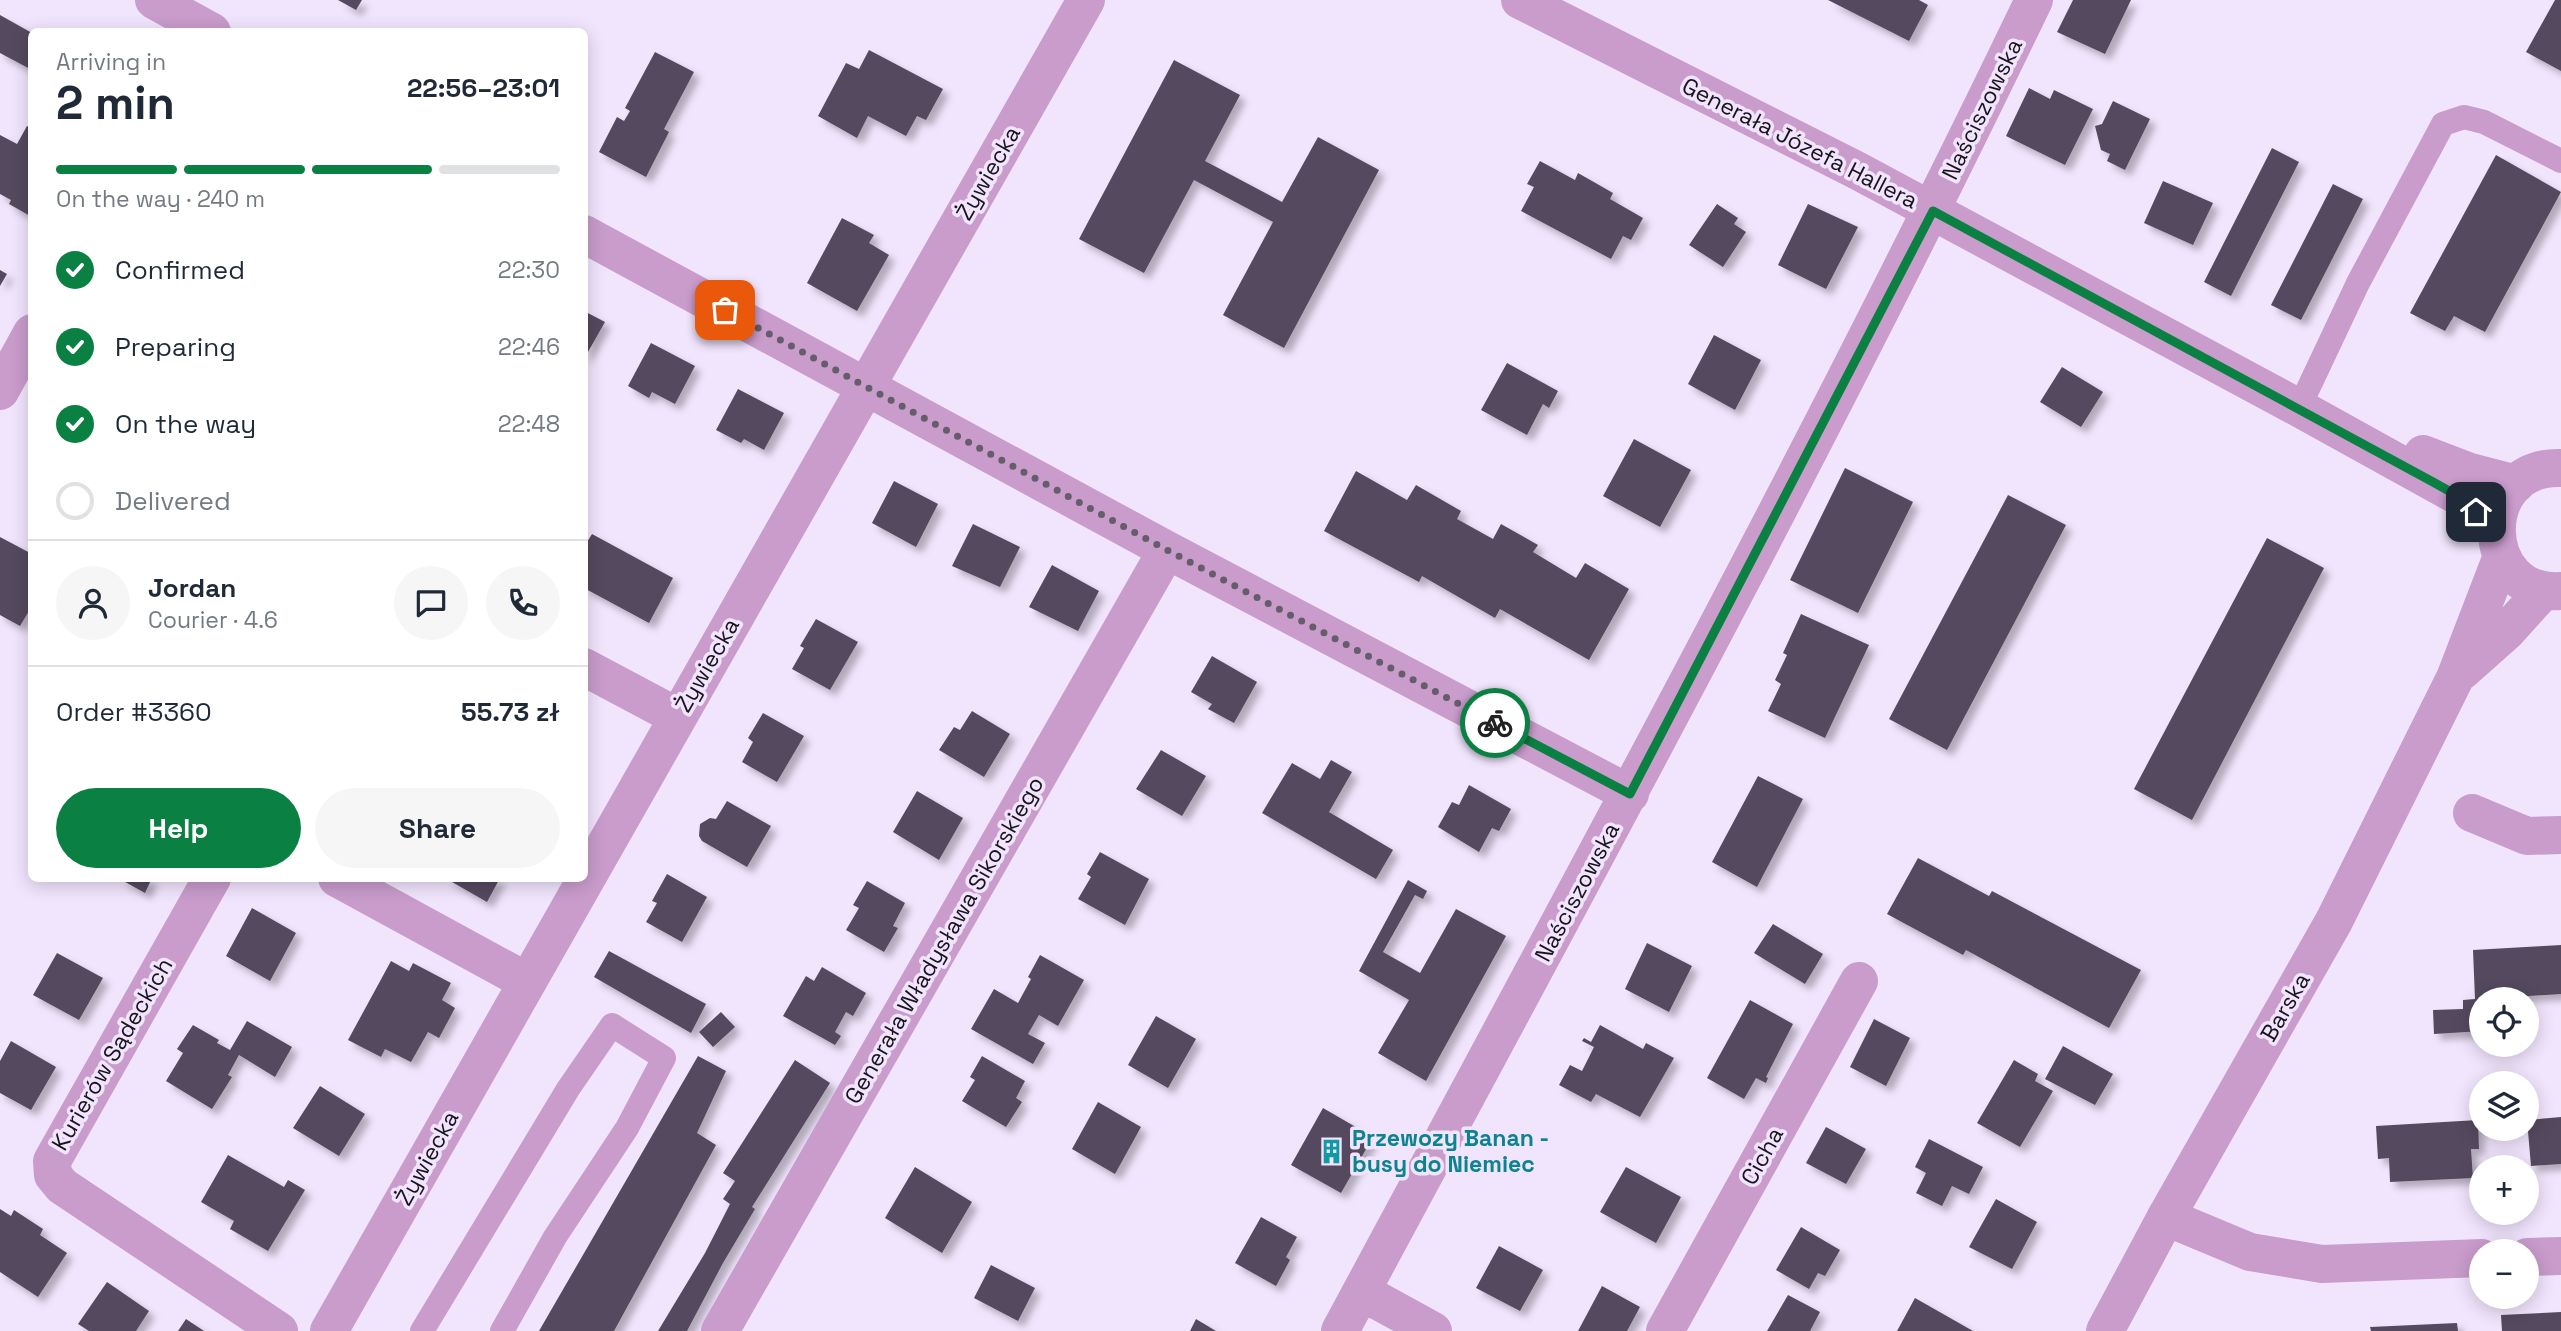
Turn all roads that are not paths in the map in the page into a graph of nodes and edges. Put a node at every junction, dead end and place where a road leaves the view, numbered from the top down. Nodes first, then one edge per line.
1 (154, 0) edge
2 (1086, 0) edge
3 (1520, 0) edge
4 (2034, 0) edge
5 (206, 22) edge
6 (2561, 161) edge
7 (1933, 211) junction
8 (588, 236) edge
9 (28, 340) edge
10 (866, 386) junction
11 (0, 391) edge
12 (2299, 408) junction
13 (2558, 464) edge
14 (2516, 484) junction
15 (2499, 542) junction
16 (1167, 550) junction
17 (2553, 590) edge
18 (588, 669) edge
19 (2455, 678) junction
20 (678, 717) junction
21 (1630, 794) junction
22 (2472, 813) dead end
23 (2561, 835) edge
24 (588, 873) edge
25 (210, 882) edge
26 (344, 882) edge
27 (583, 882) edge
28 (526, 981) junction
29 (1859, 981) dead end
30 (2166, 1217) junction
31 (2561, 1256) edge
32 (2539, 1257) edge
33 (2469, 1258) edge
34 (1362, 1292) junction
35 (279, 1331) edge
36 (329, 1331) edge
37 (422, 1331) edge
38 (502, 1331) edge
39 (720, 1331) edge
40 (1340, 1331) edge
41 (1433, 1331) edge
42 (1665, 1331) edge
43 (2105, 1331) edge

1 - 5 street
2 - 10 street, Żywiecka
3 - 7 street, Generała Józefa Hallera
4 - 7 street, Naściszowska
6 - 12 lane
7 - 12 street, Generała Józefa Hallera
7 - 21 street, Naściszowska
8 - 10 street
9 - 11 street
10 - 16 street
10 - 20 street, Żywiecka
12 - 14 street, Generała Józefa Hallera
12 - 15 street, Generała Józefa Hallera
13 - 14 street
14 - 15 street, Barska
15 - 17 street, Generała Józefa Hallera
15 - 19 street, Barska
16 - 21 street
16 - 39 street, Generała Władysława Sikorskiego
17 - 19 street, Barska
18 - 20 street
19 - 30 street, Barska
20 - 24 street, Żywiecka
21 - 34 street, Naściszowska
22 - 23 street
25 - 35 street, Kurierów Sądeckich
26 - 28 street
27 - 28 street, Żywiecka
28 - 36 street, Żywiecka
29 - 42 street, Cicha
30 - 33 street
30 - 43 street, Barska
31 - 32 street
34 - 40 street, Naściszowska
34 - 41 street
37 - 38 lane

